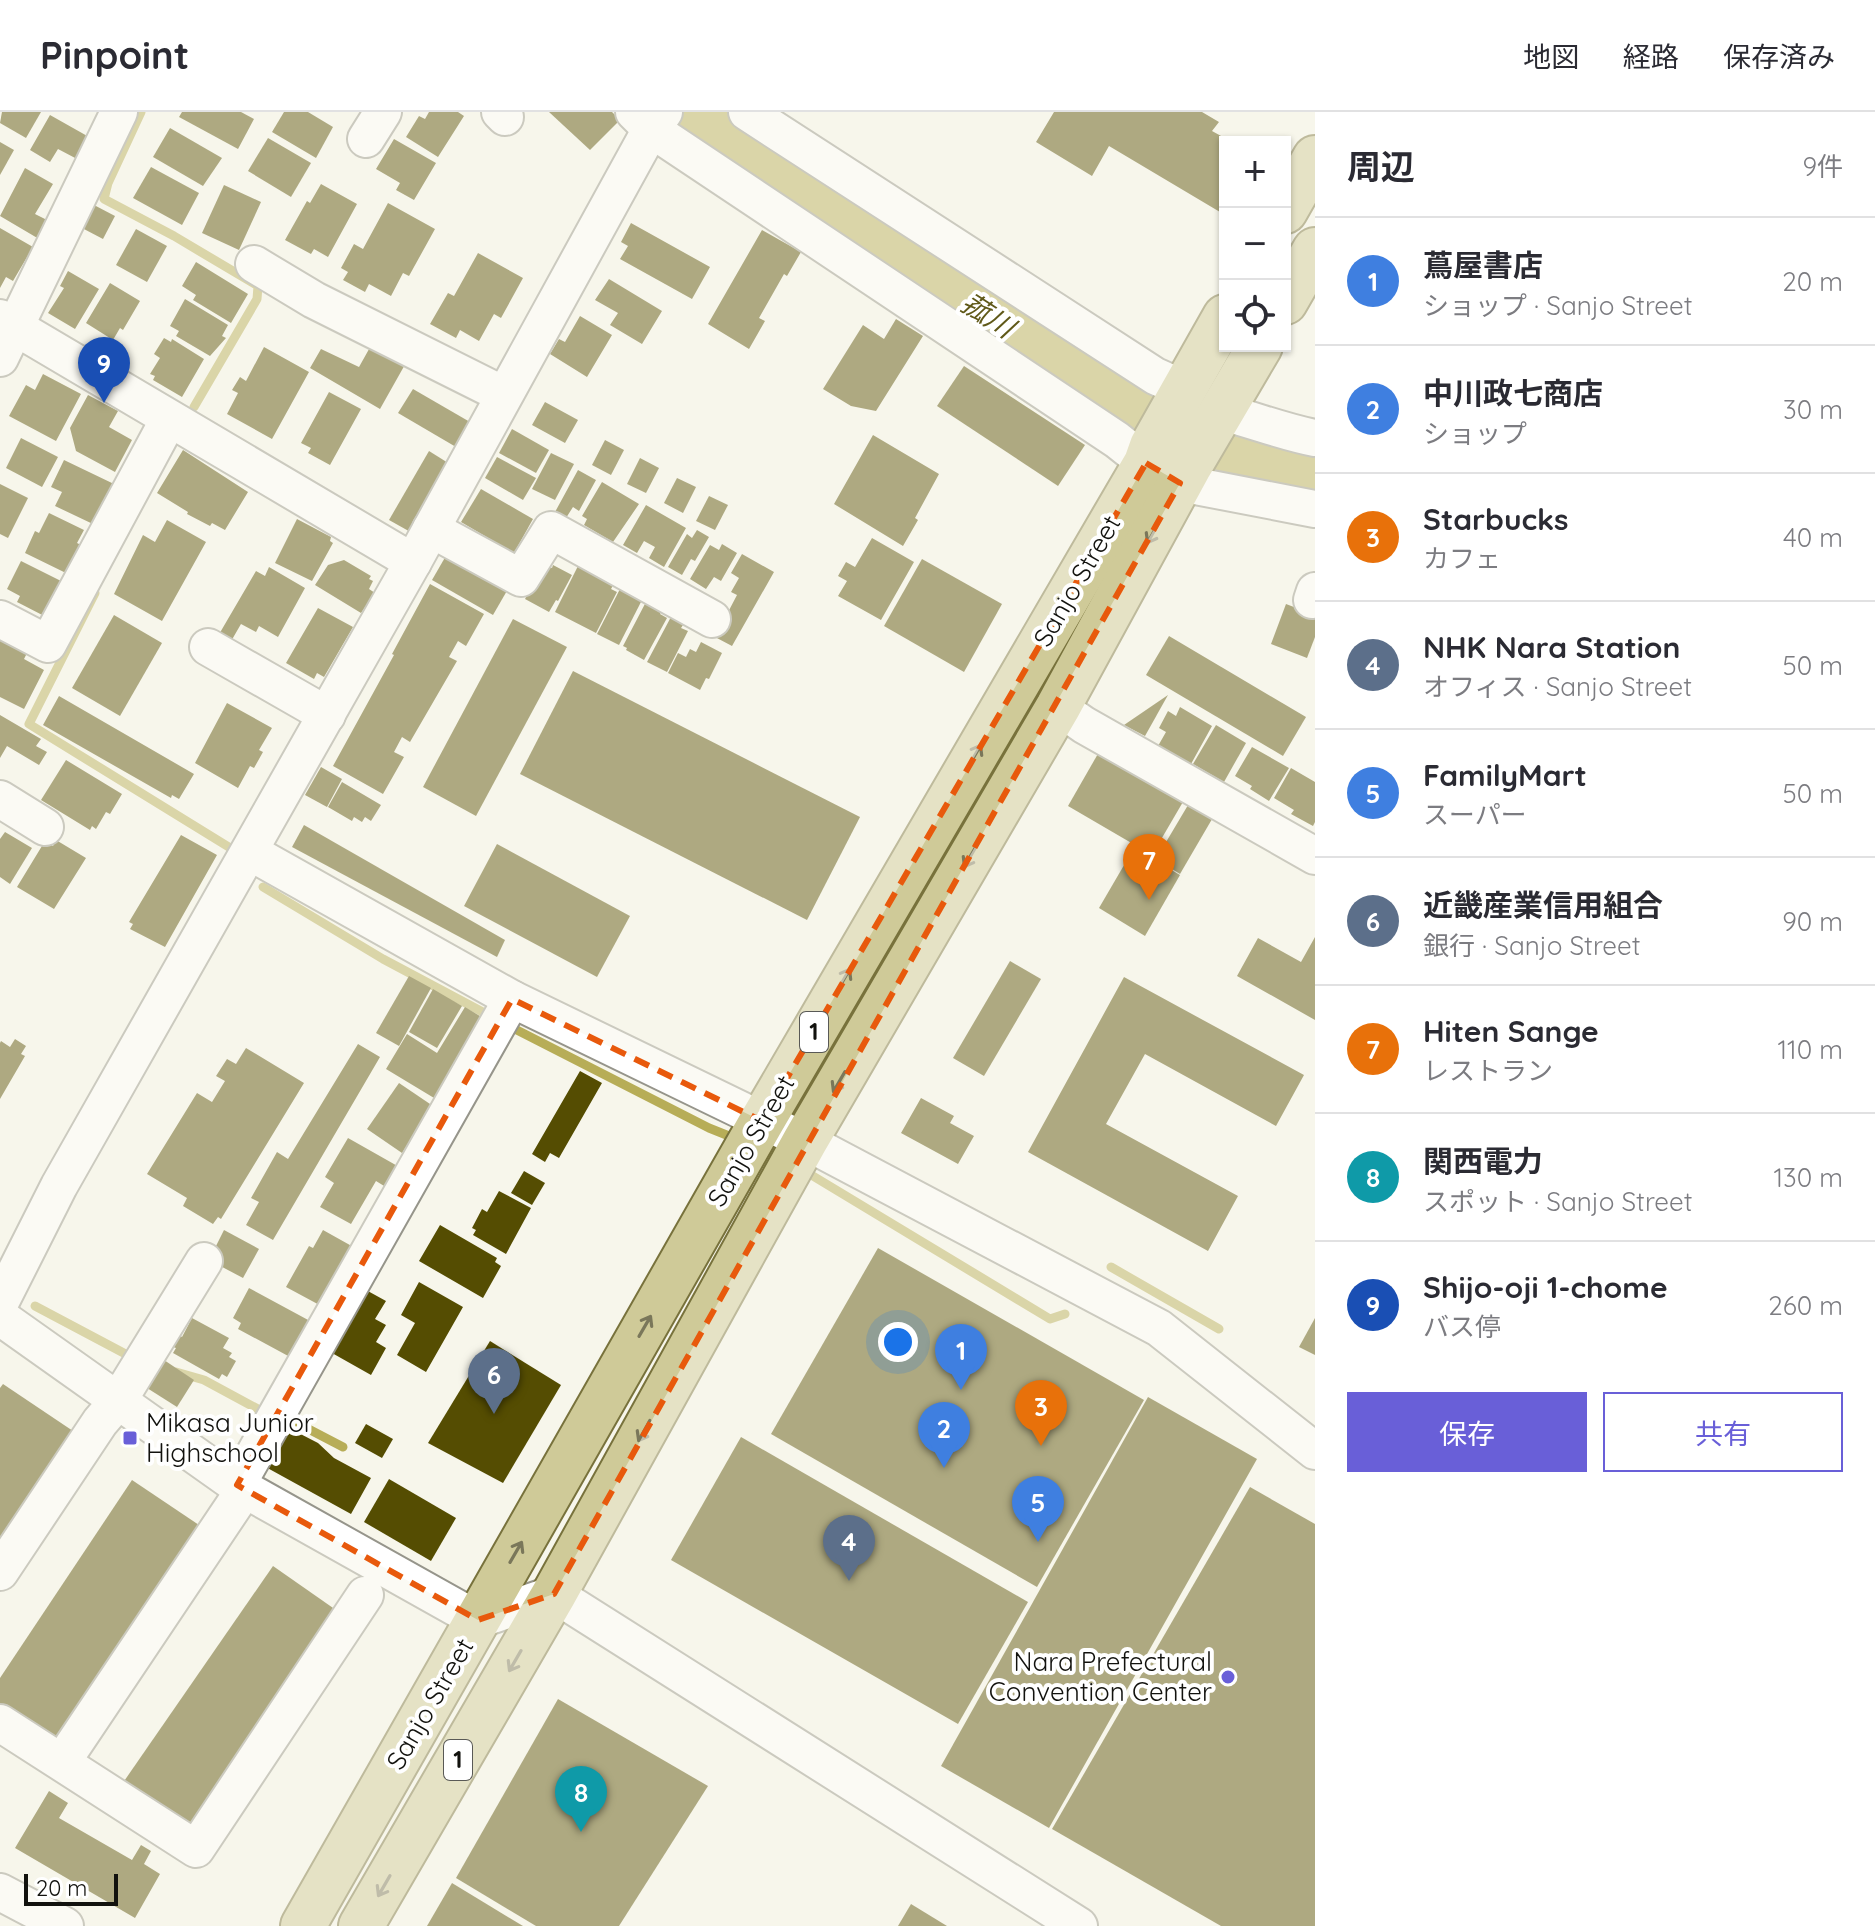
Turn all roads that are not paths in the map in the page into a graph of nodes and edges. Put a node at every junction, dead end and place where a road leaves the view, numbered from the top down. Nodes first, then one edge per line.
1 (119, 112) edge
2 (747, 112) edge
3 (650, 120) edge
4 (1315, 158) edge
5 (1287, 208) edge
6 (1315, 250) edge
7 (254, 264) dead end
8 (1291, 292) edge
9 (1219, 328) edge
10 (5, 334) edge
11 (1257, 352) edge
12 (1182, 393) junction
13 (504, 395) junction
14 (1220, 416) junction
15 (169, 419) junction
16 (1315, 438) edge
17 (1167, 464) junction
18 (1315, 509) edge
19 (431, 529) junction
20 (413, 562) junction
21 (0, 619) edge
22 (712, 619) dead end
23 (208, 647) dead end
24 (1058, 707) junction
25 (327, 715) junction
26 (0, 799) edge
27 (45, 827) dead end
28 (250, 852) junction
29 (1315, 856) edge
30 (512, 999) junction
31 (762, 1121) junction
32 (805, 1141) junction
33 (204, 1261) dead end
34 (3, 1322) edge
35 (118, 1401) junction
36 (1315, 1451) edge
37 (241, 1487) junction
38 (0, 1572) edge
39 (554, 1594) junction
40 (365, 1595) dead end
41 (478, 1620) junction
42 (0, 1723) edge
43 (62, 1762) junction
44 (0, 1892) edge
45 (65, 1926) edge
46 (303, 1926) edge
47 (361, 1926) edge
48 (1079, 1926) edge

1 - 10 street
2 - 12 street
3 - 13 street
3 - 17 street
4 - 5 main road
6 - 8 main road
7 - 13 street
9 - 12 main road, Sanjo Street / 1
10 - 15 street
11 - 14 main road, Sanjo Street / 1
12 - 17 main road, Sanjo Street / 1
13 - 19 street
14 - 16 street
14 - 17 main road, Sanjo Street / 1
15 - 20 street
15 - 21 street
17 - 18 street
17 -> 24 main road, Sanjo Street / 1
31 -> 17 main road, Sanjo Street / 1
19 - 20 street
19 - 22 street
20 - 25 street
23 - 25 street
24 - 29 street
24 -> 32 main road, Sanjo Street / 1
25 - 28 street
26 - 27 street
28 - 30 street
28 - 34 street
30 - 31 street
30 - 37 street
31 - 32 street
41 -> 31 main road, Sanjo Street / 1
32 - 36 street
32 -> 39 main road, Sanjo Street / 1
33 - 35 street
34 - 35 street
35 - 37 street
35 - 38 street
37 - 41 street
37 - 43 street
39 - 41 street
39 -> 47 main road, Sanjo Street / 1
39 - 48 street
40 - 43 street
41 - 46 main road, Sanjo Street / 1
42 - 43 street
44 - 45 street

